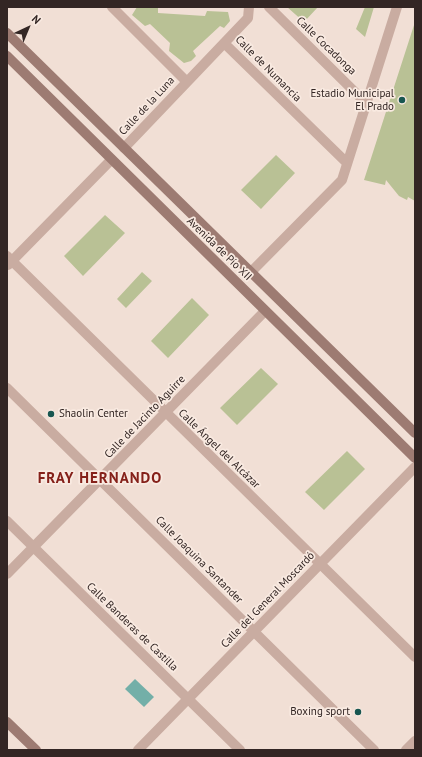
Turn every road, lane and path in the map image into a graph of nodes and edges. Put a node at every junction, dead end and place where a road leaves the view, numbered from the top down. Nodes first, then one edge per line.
1 (112, 7) edge
2 (249, 7) edge
3 (269, 7) edge
4 (396, 7) edge
5 (7, 33) edge
6 (224, 43) junction
7 (7, 56) edge
8 (187, 82) junction
9 (366, 103) junction
10 (124, 148) junction
11 (111, 160) junction
12 (347, 163) junction
13 (9, 261) edge
14 (251, 272) junction
15 (265, 311) junction
16 (7, 388) edge
17 (165, 413) junction
18 (415, 433) edge
19 (415, 458) edge
20 (415, 466) edge
21 (100, 480) junction
22 (7, 522) edge
23 (33, 547) junction
24 (319, 565) junction
25 (7, 574) edge
26 (254, 631) junction
27 (415, 657) edge
28 (188, 699) junction
29 (7, 722) edge
30 (415, 741) edge
31 (36, 750) edge
32 (138, 750) edge
33 (240, 750) edge
34 (374, 750) edge
35 (406, 750) edge

1 - 8 street
2 - 6 street, Calle de la Luna
3 - 9 street, Calle Cocadonga
4 - 9 street
5 - 10 main road, Avenida de Pío XII
6 - 8 street, Calle de la Luna
6 - 12 street, Calle de Numancia
7 - 11 main road, Avenida de Pío XII
8 - 10 street, Calle de la Luna
9 - 12 street
10 - 14 main road, Avenida de Pío XII
11 - 13 street
11 - 15 main road, Avenida de Pío XII
12 - 14 street
13 - 17 street, Calle Ángel del Alcázar
14 - 18 main road, Avenida de Pío XII
15 - 17 street, Calle de Jacinto Aguirre
15 - 19 main road, Avenida de Pío XII
16 - 21 street, Calle Joaquina Santander
17 - 21 street, Calle de Jacinto Aguirre
17 - 24 street, Calle Ángel del Alcázar
20 - 24 street, Calle del General Moscardó
21 - 23 street, Calle de Jacinto Aguirre
21 - 26 street, Calle Joaquina Santander
22 - 23 street, Calle Banderas de Castilla
23 - 25 street, Calle de Jacinto Aguirre
23 - 28 street, Calle Banderas de Castilla
24 - 26 street, Calle del General Moscardó
24 - 27 street, Calle Ángel del Alcázar
26 - 28 street, Calle del General Moscardó
26 - 34 street, Calle Joaquina Santander
28 - 32 street, Calle del General Moscardó
28 - 33 street, Calle Banderas de Castilla
29 - 31 main road
30 - 35 street

